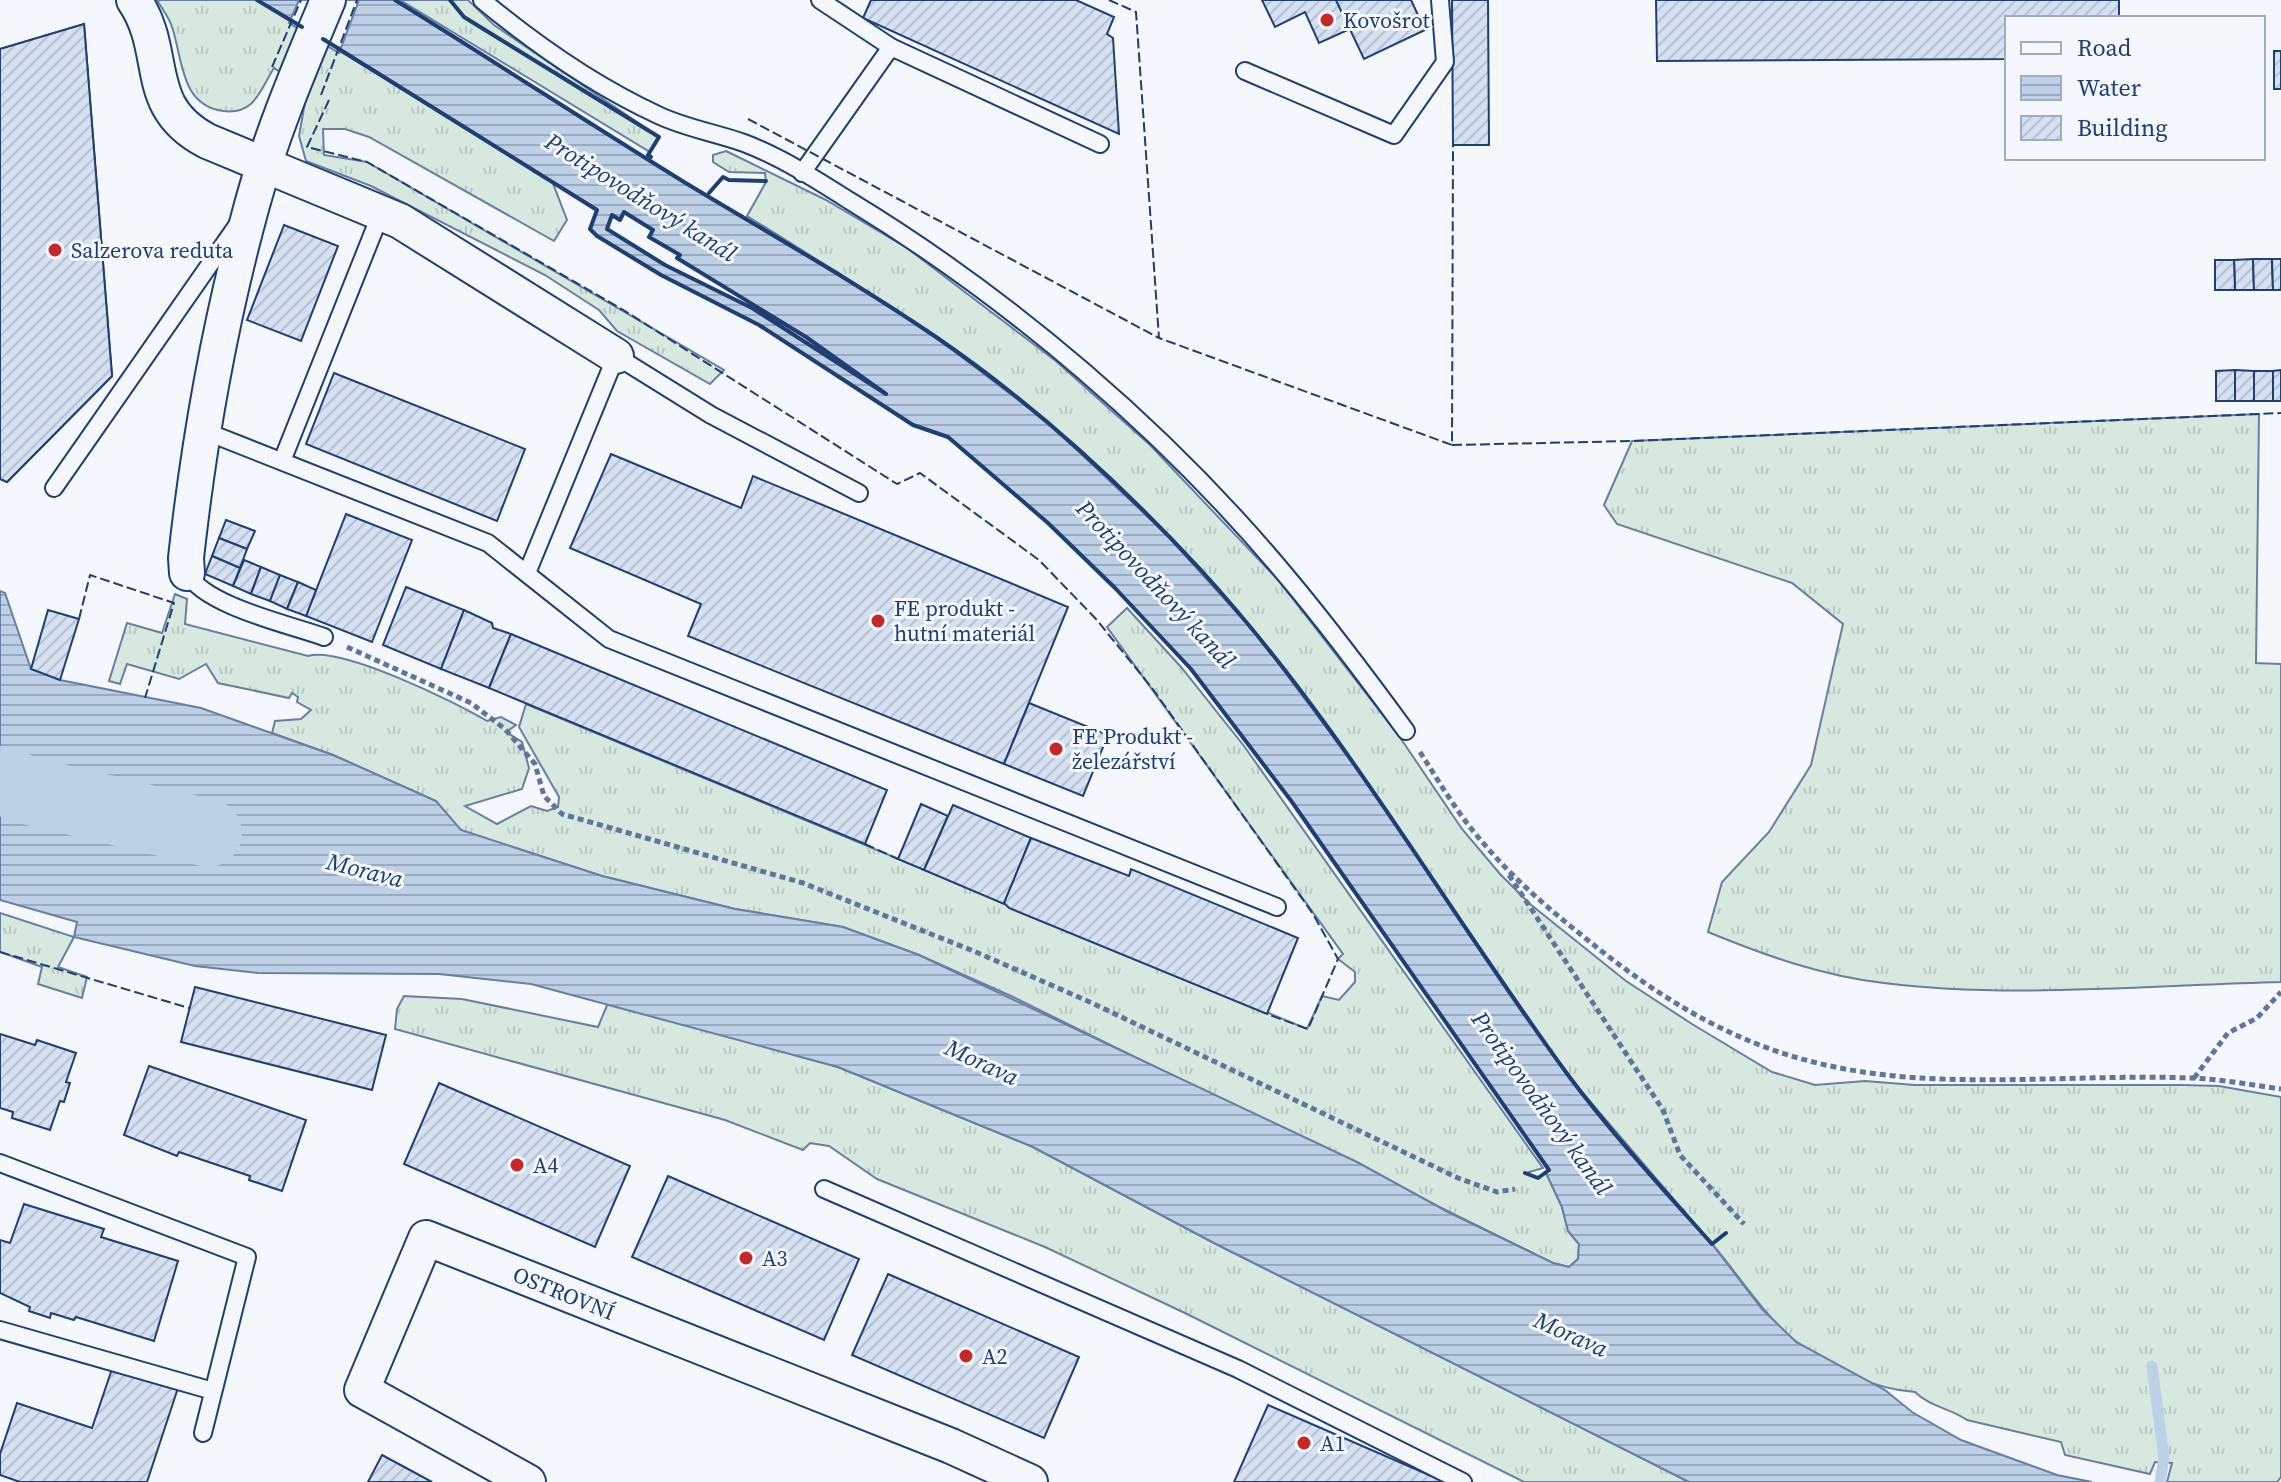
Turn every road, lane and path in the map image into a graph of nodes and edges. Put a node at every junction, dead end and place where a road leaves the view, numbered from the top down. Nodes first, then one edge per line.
1 (134, 0) edge
2 (328, 0) edge
3 (482, 0) edge
4 (820, 0) edge
5 (1440, 0) edge
6 (891, 47) junction
7 (1245, 71) dead end
8 (1100, 144) dead end
9 (265, 164) junction
10 (802, 173) junction
11 (252, 207) junction
12 (381, 213) junction
13 (616, 356) junction
14 (202, 430) junction
15 (282, 461) junction
16 (54, 488) dead end
17 (859, 493) dead end
18 (187, 573) joint
19 (527, 573) junction
20 (324, 637) joint
21 (1406, 731) joint
22 (1500, 861) junction
23 (1277, 907) dead end
24 (2281, 992) edge
25 (2194, 1078) junction
26 (2281, 1089) edge
27 (0, 1163) edge
28 (824, 1189) dead end
29 (1515, 1189) dead end
30 (1744, 1224) dead end
31 (0, 1330) edge
32 (213, 1391) junction
33 (203, 1433) dead end
34 (528, 1482) edge
35 (1030, 1482) edge
36 (1463, 1482) edge

1 - 9 street
2 - 9 street
3 - 10 lane
4 - 6 lane
5 - 7 lane
6 - 8 lane
6 - 10 lane
9 - 11 street
9 - 12 street
10 - 21 lane
11 - 14 street
11 - 16 lane
12 - 13 street
12 - 15 lane
13 - 17 lane
13 - 19 lane
14 - 15 lane
14 - 18 street
15 - 19 lane
18 - 20 lane
19 - 23 lane
20 - 29 path
21 - 22 path
22 - 25 path
22 - 30 path
24 - 25 path
25 - 26 path
27 - 32 lane
28 - 36 lane
31 - 32 lane
32 - 33 lane
34 - 35 street, OSTROVNÍ

